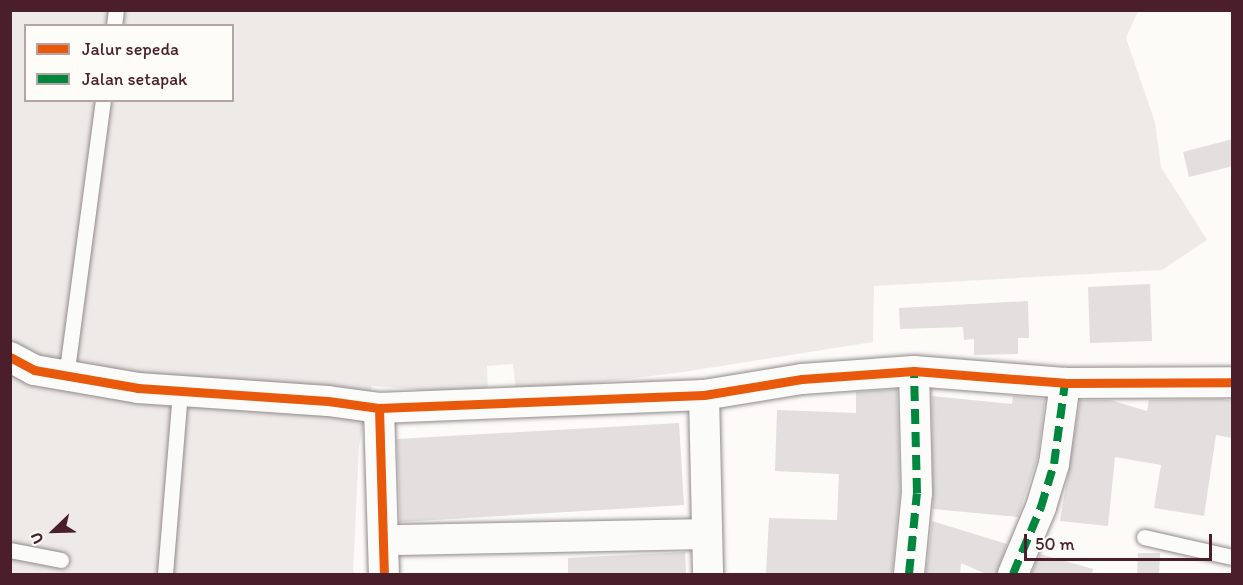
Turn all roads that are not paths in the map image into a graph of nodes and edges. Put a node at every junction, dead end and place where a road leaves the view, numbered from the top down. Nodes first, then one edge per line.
1 (103, 102) edge
2 (10, 357) edge
3 (914, 372) junction
4 (66, 377) junction
5 (1233, 382) edge
6 (1065, 383) junction
7 (180, 391) junction
8 (704, 395) junction
9 (379, 408) junction
10 (707, 534) junction
11 (1144, 537) dead end
12 (400, 540) dead end
13 (10, 550) edge
14 (1233, 557) edge
15 (61, 560) dead end
16 (165, 574) edge
17 (384, 574) edge
18 (708, 574) edge
19 (909, 574) edge
20 (1013, 574) edge

1 - 4 lane
2 - 4 street
3 - 6 street
3 - 8 street
3 - 19 street
4 - 7 street
5 - 6 street
6 - 20 street
7 - 9 street
7 - 16 lane
8 - 9 street
8 - 10 street
9 - 17 street
10 - 12 street
10 - 18 street
11 - 14 lane
13 - 15 lane

